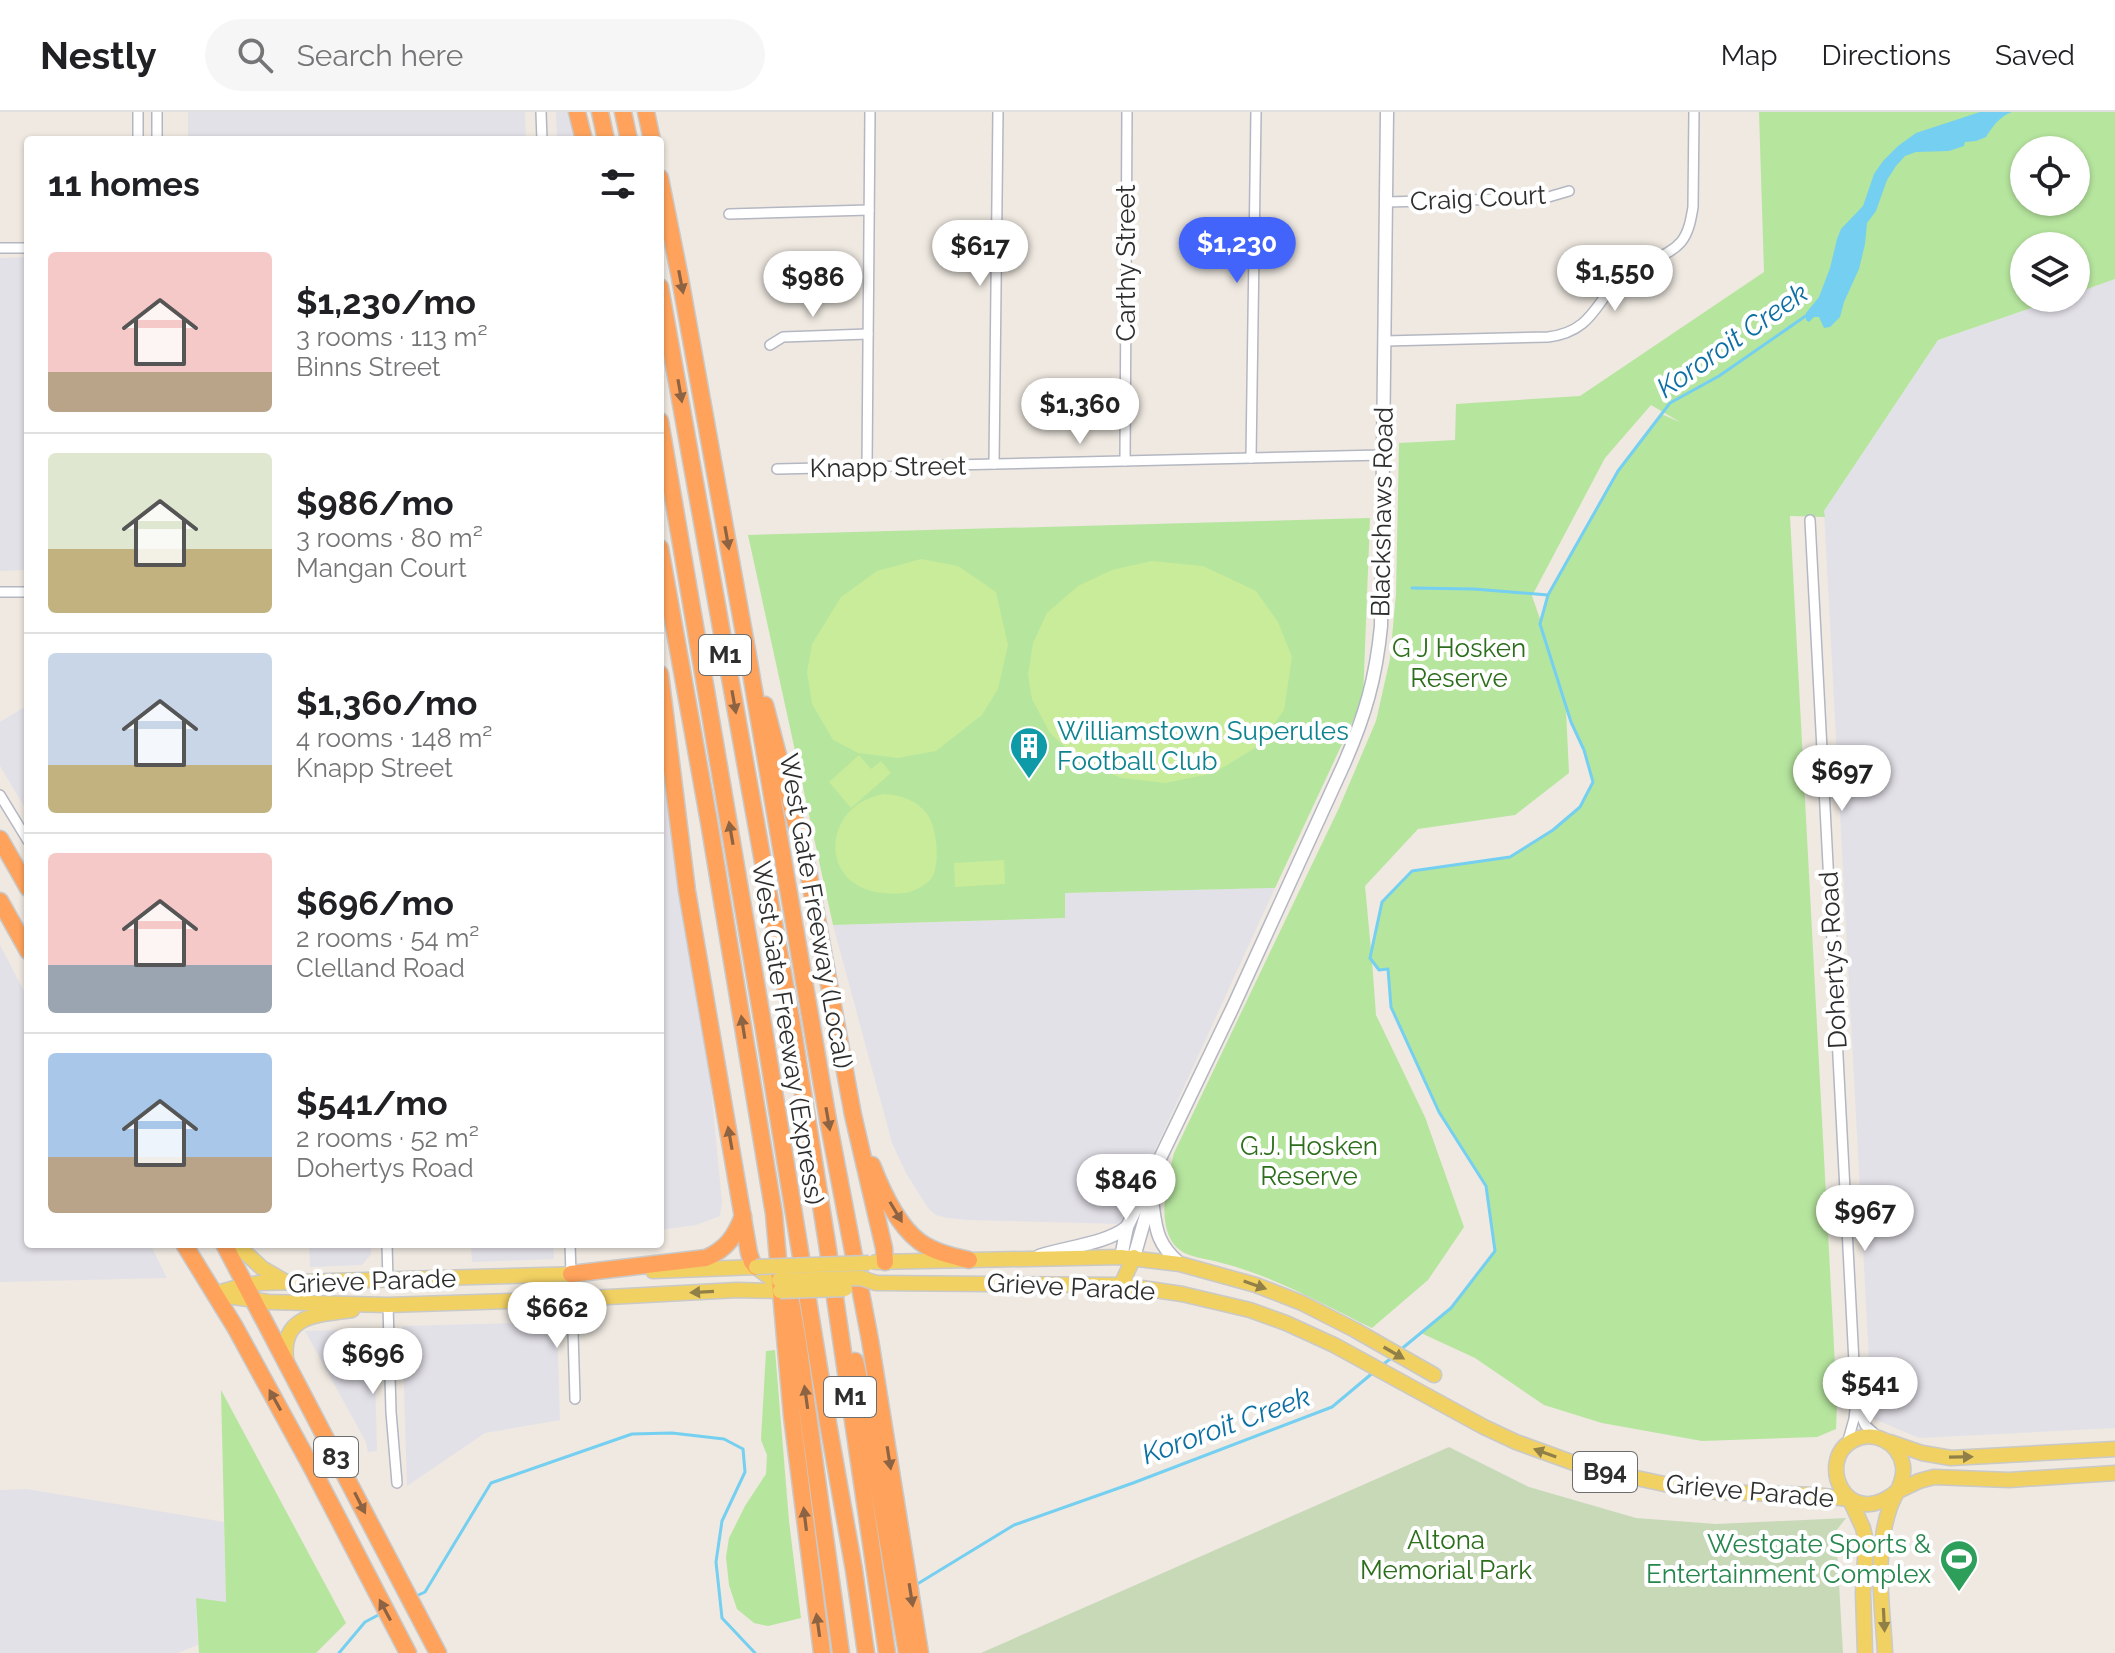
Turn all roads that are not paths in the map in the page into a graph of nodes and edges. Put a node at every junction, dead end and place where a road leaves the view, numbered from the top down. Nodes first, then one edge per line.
1 (138, 112) edge
2 (157, 112) edge
3 (541, 112) edge
4 (577, 112) edge
5 (600, 112) edge
6 (623, 112) edge
7 (646, 112) edge
8 (870, 112) edge
9 (998, 112) edge
10 (1127, 112) edge
11 (1256, 112) edge
12 (1387, 112) edge
13 (1694, 112) edge
14 (138, 136) edge
15 (157, 136) edge
16 (542, 136) edge
17 (583, 136) edge
18 (605, 136) edge
19 (628, 136) edge
20 (651, 136) edge
21 (1569, 191) dead end
22 (664, 198) edge
23 (1386, 202) junction
24 (869, 210) junction
25 (729, 214) dead end
26 (0, 248) edge
27 (24, 248) edge
28 (664, 309) edge
29 (868, 334) junction
30 (1385, 341) junction
31 (770, 345) dead end
32 (664, 445) edge
33 (1383, 455) junction
34 (1251, 458) junction
35 (1125, 461) junction
36 (994, 464) junction
37 (867, 467) junction
38 (777, 469) dead end
39 (1810, 520) dead end
40 (664, 570) edge
41 (0, 592) edge
42 (24, 592) edge
43 (747, 650) junction
44 (664, 706) edge
45 (0, 795) edge
46 (24, 834) edge
47 (0, 839) edge
48 (24, 881) edge
49 (0, 901) edge
50 (24, 944) edge
51 (853, 1115) junction
52 (1163, 1154) junction
53 (1152, 1197) junction
54 (774, 1214) junction
55 (743, 1215) junction
56 (1127, 1227) junction
57 (186, 1248) edge
58 (226, 1248) edge
59 (240, 1248) edge
60 (387, 1248) edge
61 (570, 1248) edge
62 (1127, 1257) junction
63 (1033, 1258) junction
64 (969, 1260) junction
65 (877, 1262) junction
66 (1180, 1264) junction
67 (756, 1267) junction
68 (571, 1274) junction
69 (388, 1281) junction
70 (288, 1283) junction
71 (876, 1283) junction
72 (779, 1285) junction
73 (1121, 1285) junction
74 (249, 1292) junction
75 (214, 1294) junction
76 (572, 1299) junction
77 (388, 1305) junction
78 (286, 1359) junction
79 (1434, 1375) dead end
80 (575, 1399) dead end
81 (1856, 1401) junction
82 (1884, 1440) junction
83 (1845, 1446) junction
84 (2115, 1449) edge
85 (2115, 1473) edge
86 (397, 1483) dead end
87 (1896, 1492) junction
88 (1850, 1499) junction
89 (888, 1549) junction
90 (435, 1646) edge
91 (916, 1651) edge
92 (887, 1652) edge
93 (408, 1653) edge
94 (822, 1653) edge
95 (841, 1653) edge
96 (866, 1653) edge
97 (1865, 1653) edge
98 (1885, 1653) edge

1 - 14 street
2 - 15 street
3 - 16 street
4 - 17 highway
5 - 18 highway
6 - 19 highway
7 - 20 highway
8 - 24 street
9 - 36 street
10 - 35 street, Carthy Street
11 - 34 street
12 - 23 main road, Blackshaws Road
13 - 30 street
21 - 23 street, Craig Court
22 -> 43 highway, West Gate Freeway (Local) / M1
23 - 30 main road, Blackshaws Road
24 - 25 street
24 - 29 street
26 - 27 street
28 -> 89 highway, West Gate Freeway (Express) / M1
29 - 31 street
29 - 37 street
30 - 33 main road, Blackshaws Road
96 -> 32 highway, West Gate Freeway (Express) / M1
33 - 34 street, Knapp Street
33 - 52 main road, Blackshaws Road
34 - 35 street, Knapp Street
35 - 36 street, Knapp Street
36 - 37 street, Knapp Street
37 - 38 street, Knapp Street
39 - 81 street, Dohertys Road
54 -> 40 highway, M1
41 - 42 street
43 - 51 highway
43 -> 89 highway, West Gate Freeway (Local) / M1
55 -> 44 highway
45 - 46 street
47 - 48 highway
49 - 50 highway
51 -> 64 highway
51 - 65 highway
52 - 53 main road, Blackshaws Road
52 - 56 main road, Blackshaws Road
53 - 62 main road, Blackshaws Road
53 - 66 main road
94 -> 54 highway, M1
95 -> 54 highway
55 - 67 highway
55 - 68 highway
56 - 62 main road, Blackshaws Road
56 - 63 main road
57 - 75 highway, 83
58 - 74 highway, 83
59 - 70 main road
60 - 69 street
61 - 68 street
62 - 63 main road, Grieve Parade
62 - 66 main road, Grieve Parade
62 - 73 main road
63 - 64 main road, Grieve Parade
64 - 65 main road, Grieve Parade
65 - 67 main road, Grieve Parade, bridge
65 - 71 main road
66 -> 79 main road, Grieve Parade
67 - 68 main road, Grieve Parade
67 - 72 main road
68 - 69 main road, Grieve Parade
68 - 76 main road
69 - 70 main road, Grieve Parade
69 - 77 main road
70 - 74 main road, Grieve Parade
71 - 72 main road, Grieve Parade / B94, bridge
71 - 73 main road, Grieve Parade / B94
72 -> 76 main road, Grieve Parade / B94
88 -> 73 main road, Grieve Parade / B94
74 - 75 main road
74 - 77 main road, Grieve Parade / B94
74 - 78 highway, 83
93 -> 75 highway, 83
76 - 77 main road, Grieve Parade / B94
76 - 80 street
77 - 78 main road
77 - 86 street
78 -> 90 highway, 83
81 - 82 street, Dohertys Road
81 - 83 street, Dohertys Road
82 - 83 main road
82 -> 84 main road
82 - 87 main road
83 - 88 main road
85 - 87 main road
87 - 88 main road
87 -> 98 main road
88 - 97 main road
89 -> 91 highway, West Gate Freeway (Local) / M1
89 - 92 highway, West Gate Freeway (Express) / M1

